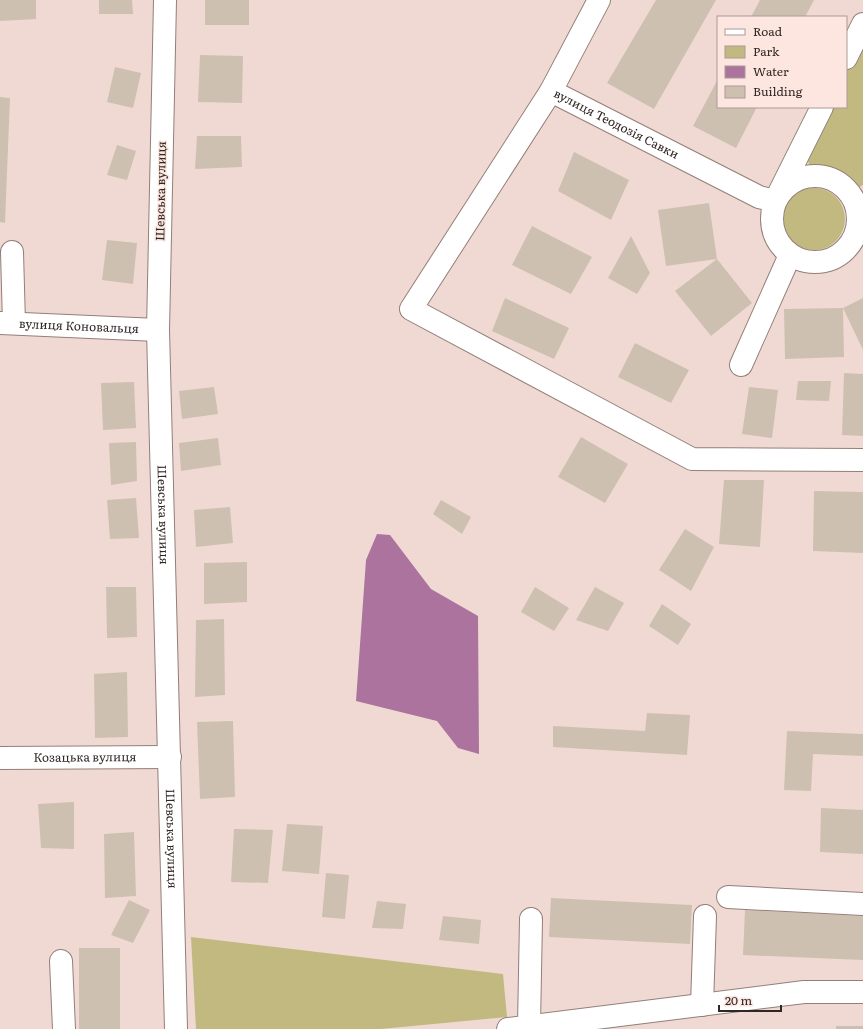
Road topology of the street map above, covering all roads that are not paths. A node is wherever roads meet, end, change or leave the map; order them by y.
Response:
1 (166, 0) edge
2 (599, 0) edge
3 (863, 24) edge
4 (847, 56) edge
5 (551, 91) junction
6 (822, 108) edge
7 (775, 201) junction
8 (863, 218) edge
9 (859, 240) edge
10 (12, 252) dead end
11 (790, 255) junction
12 (7, 323) edge
13 (158, 330) junction
14 (741, 365) dead end
15 (863, 460) edge
16 (170, 757) junction
17 (0, 758) edge
18 (728, 897) dead end
19 (863, 904) edge
20 (705, 916) dead end
21 (531, 919) dead end
22 (61, 961) dead end
23 (863, 992) edge
24 (702, 1005) junction
25 (518, 1028) edge
26 (64, 1029) edge
27 (176, 1029) edge

1 - 13 street, Шевська вулиця
2 - 5 street, вулиця Теодозія Савки
3 - 4 street
5 - 7 street, вулиця Теодозія Савки
5 - 15 street
6 - 7 street
7 - 9 street
7 - 11 street
8 - 9 street
9 - 11 street
10 - 12 street
11 - 14 street
12 - 13 street, вулиця Коновальця
13 - 16 street, Шевська вулиця
16 - 17 street, Козацька вулиця
16 - 27 street, Шевська вулиця
18 - 19 street
20 - 24 street
21 - 25 street
22 - 26 street
23 - 24 street
24 - 25 street

